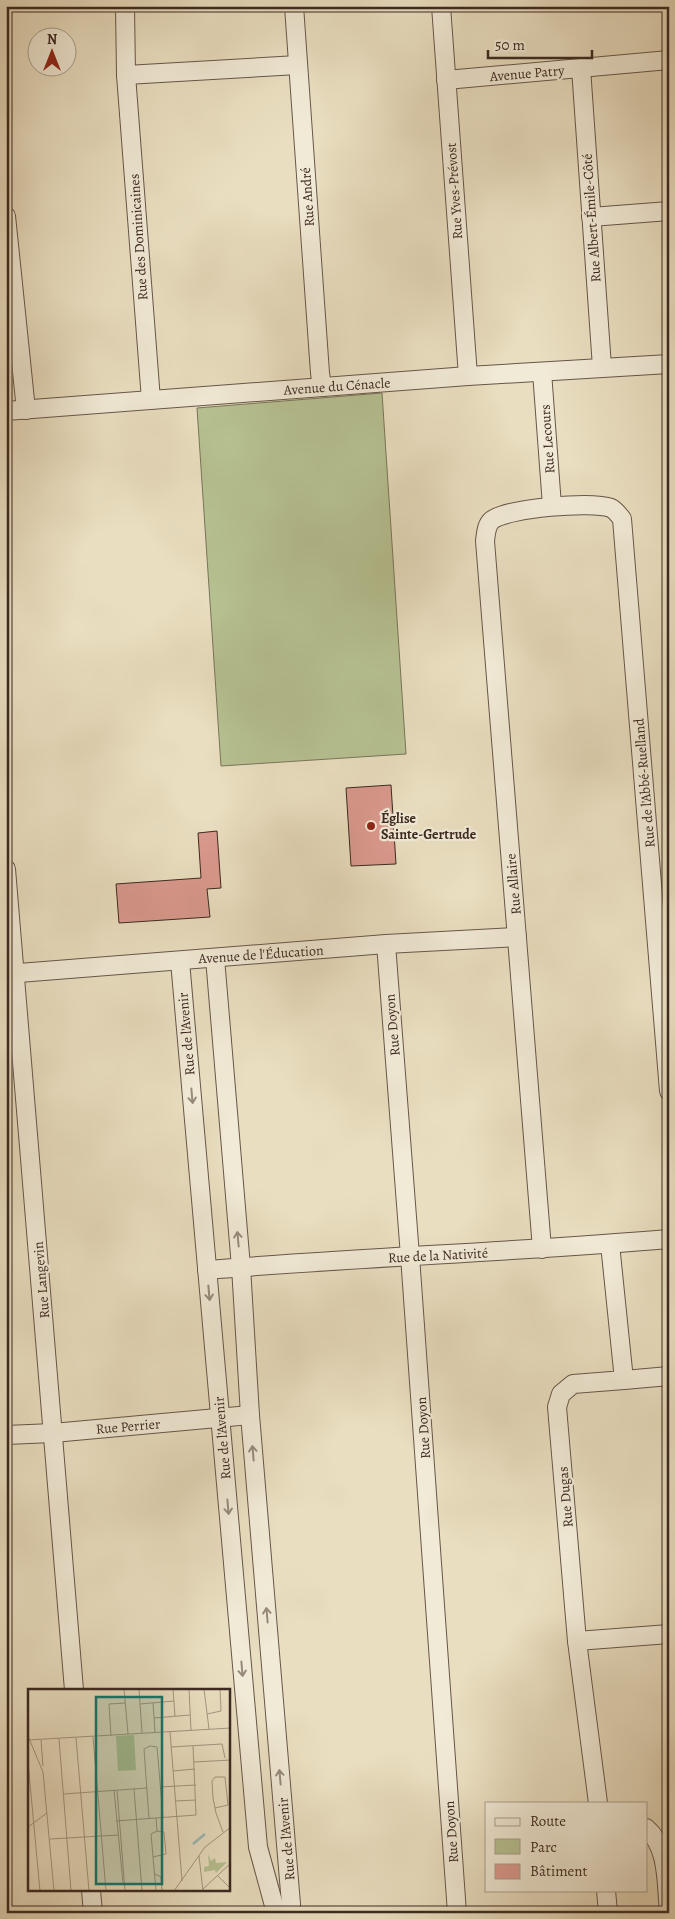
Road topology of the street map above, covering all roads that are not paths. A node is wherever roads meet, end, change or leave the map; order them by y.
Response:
1 (125, 6) edge
2 (294, 6) edge
3 (441, 6) edge
4 (669, 60) edge
5 (298, 65) junction
6 (580, 68) junction
7 (126, 75) junction
8 (446, 80) junction
9 (669, 211) edge
10 (6, 216) edge
11 (591, 217) junction
12 (669, 364) edge
13 (602, 367) junction
14 (542, 372) junction
15 (468, 376) junction
16 (322, 387) junction
17 (150, 400) junction
18 (26, 410) junction
19 (6, 411) edge
20 (552, 506) junction
21 (6, 869) edge
22 (662, 928) edge
23 (517, 937) junction
24 (386, 944) junction
25 (215, 958) junction
26 (180, 960) junction
27 (11, 974) edge
28 (669, 1091) edge
29 (669, 1239) edge
30 (610, 1244) junction
31 (542, 1250) junction
32 (410, 1256) junction
33 (241, 1268) junction
34 (207, 1270) junction
35 (669, 1376) edge
36 (624, 1380) junction
37 (250, 1415) junction
38 (220, 1417) junction
39 (53, 1433) junction
40 (6, 1435) edge
41 (669, 1634) edge
42 (577, 1641) junction
43 (74, 1689) edge
44 (598, 1802) edge
45 (648, 1830) edge
46 (91, 1892) edge
47 (606, 1892) edge
48 (669, 1912) edge
49 (93, 1913) edge
50 (276, 1913) edge
51 (290, 1913) edge
52 (457, 1913) edge
53 (608, 1913) edge

1 - 7 street, Rue des Dominicaines
2 - 5 street, Rue André
3 - 8 street, Rue Yves-Prévost
4 - 6 street, Avenue Patry
5 - 7 street
5 - 16 street, Rue André
6 - 8 street, Avenue Patry
6 - 11 street, Rue Albert-Émile-Côté
7 - 17 street, Rue des Dominicaines
8 - 15 street, Rue Yves-Prévost
9 - 11 street
10 - 18 street
11 - 13 street, Rue Albert-Émile-Côté
12 - 13 street, Avenue du Cénacle
13 - 14 street, Avenue du Cénacle
14 - 15 street, Avenue du Cénacle
14 - 20 street, Rue Lecours
15 - 16 street, Avenue du Cénacle
16 - 17 street, Avenue du Cénacle
17 - 18 street, Avenue du Cénacle
18 - 19 street, Avenue du Cénacle
20 - 22 street, Rue de l'Abbé-Ruelland
20 - 23 street, Rue Allaire
21 - 27 street, Rue Langevin
22 - 28 street, Rue de l'Abbé-Ruelland
23 - 24 street, Avenue de l'Éducation
23 - 31 street, Rue Allaire
24 - 25 street, Avenue de l'Éducation
24 - 32 street, Rue Doyon
25 - 26 street, Avenue de l'Éducation
33 -> 25 street, Rue de l'Avenir
26 - 27 street, Avenue de l'Éducation
26 -> 34 street, Rue de l'Avenir
27 - 39 street, Rue Langevin
29 - 30 street, Rue de la Nativité
30 - 31 street, Rue de la Nativité
30 - 36 street
31 - 32 street, Rue de la Nativité
32 - 33 street, Rue de la Nativité
32 - 52 street, Rue Doyon
33 - 34 street, Rue de la Nativité
33 - 37 street, Rue de l'Avenir
34 -> 38 street, Rue de l'Avenir
35 - 36 street, Rue Dugas
36 - 42 street, Rue Dugas
37 - 38 street, Rue Perrier
51 -> 37 street, Rue de l'Avenir
38 - 39 street, Rue Perrier
38 -> 50 street, Rue de l'Avenir
39 - 40 street, Rue Perrier
39 - 43 street, Rue Langevin
41 - 42 street
42 - 44 street, Rue Dugas
45 - 48 street
46 - 49 street
47 - 53 street

